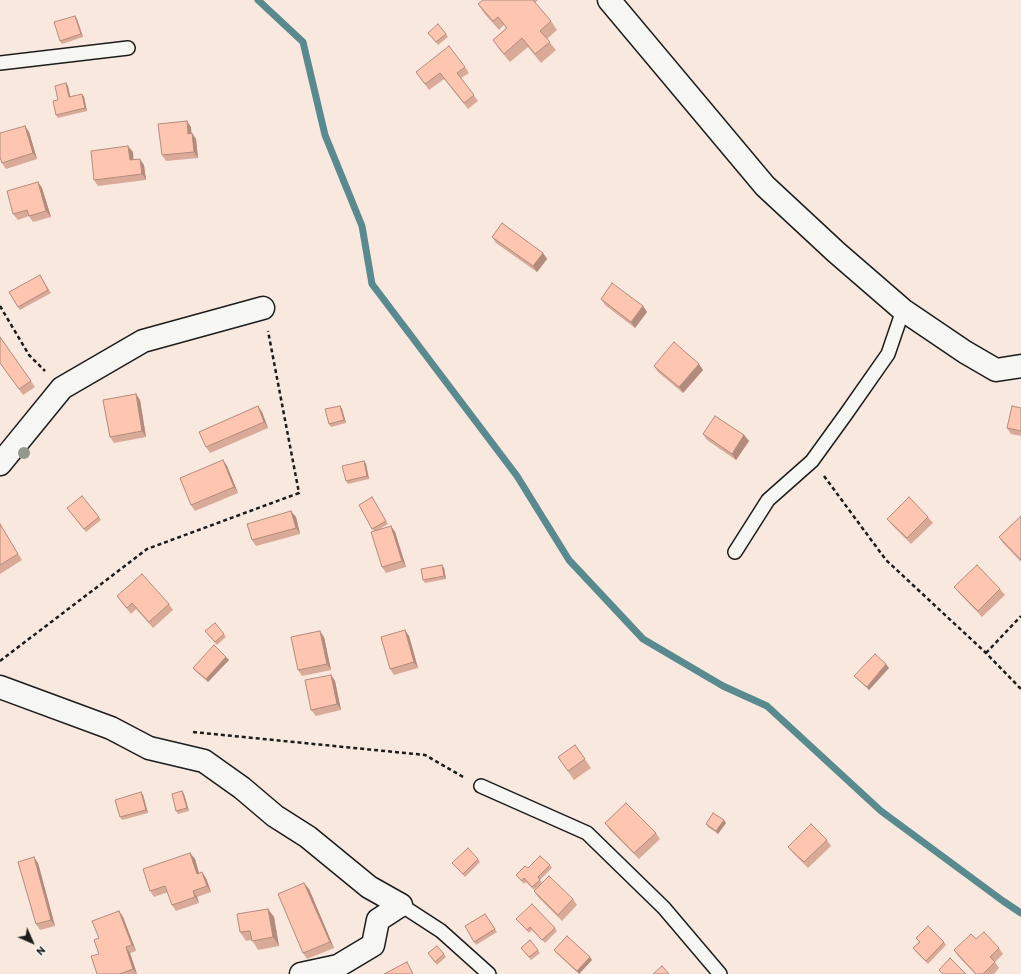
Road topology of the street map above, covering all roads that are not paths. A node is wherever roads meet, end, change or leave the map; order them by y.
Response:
1 (609, 0) edge
2 (128, 48) dead end
3 (0, 63) edge
4 (263, 308) road end
5 (903, 310) junction
6 (1021, 366) edge
7 (0, 464) edge
8 (735, 552) dead end
9 (0, 687) edge
10 (481, 786) road end
11 (401, 905) junction
12 (301, 974) edge
13 (489, 974) edge
14 (720, 974) edge

1 - 5 street
2 - 3 lane
4 - 7 street
5 - 6 street
5 - 8 lane
9 - 11 street
10 - 14 lane
11 - 12 street
11 - 13 lane

